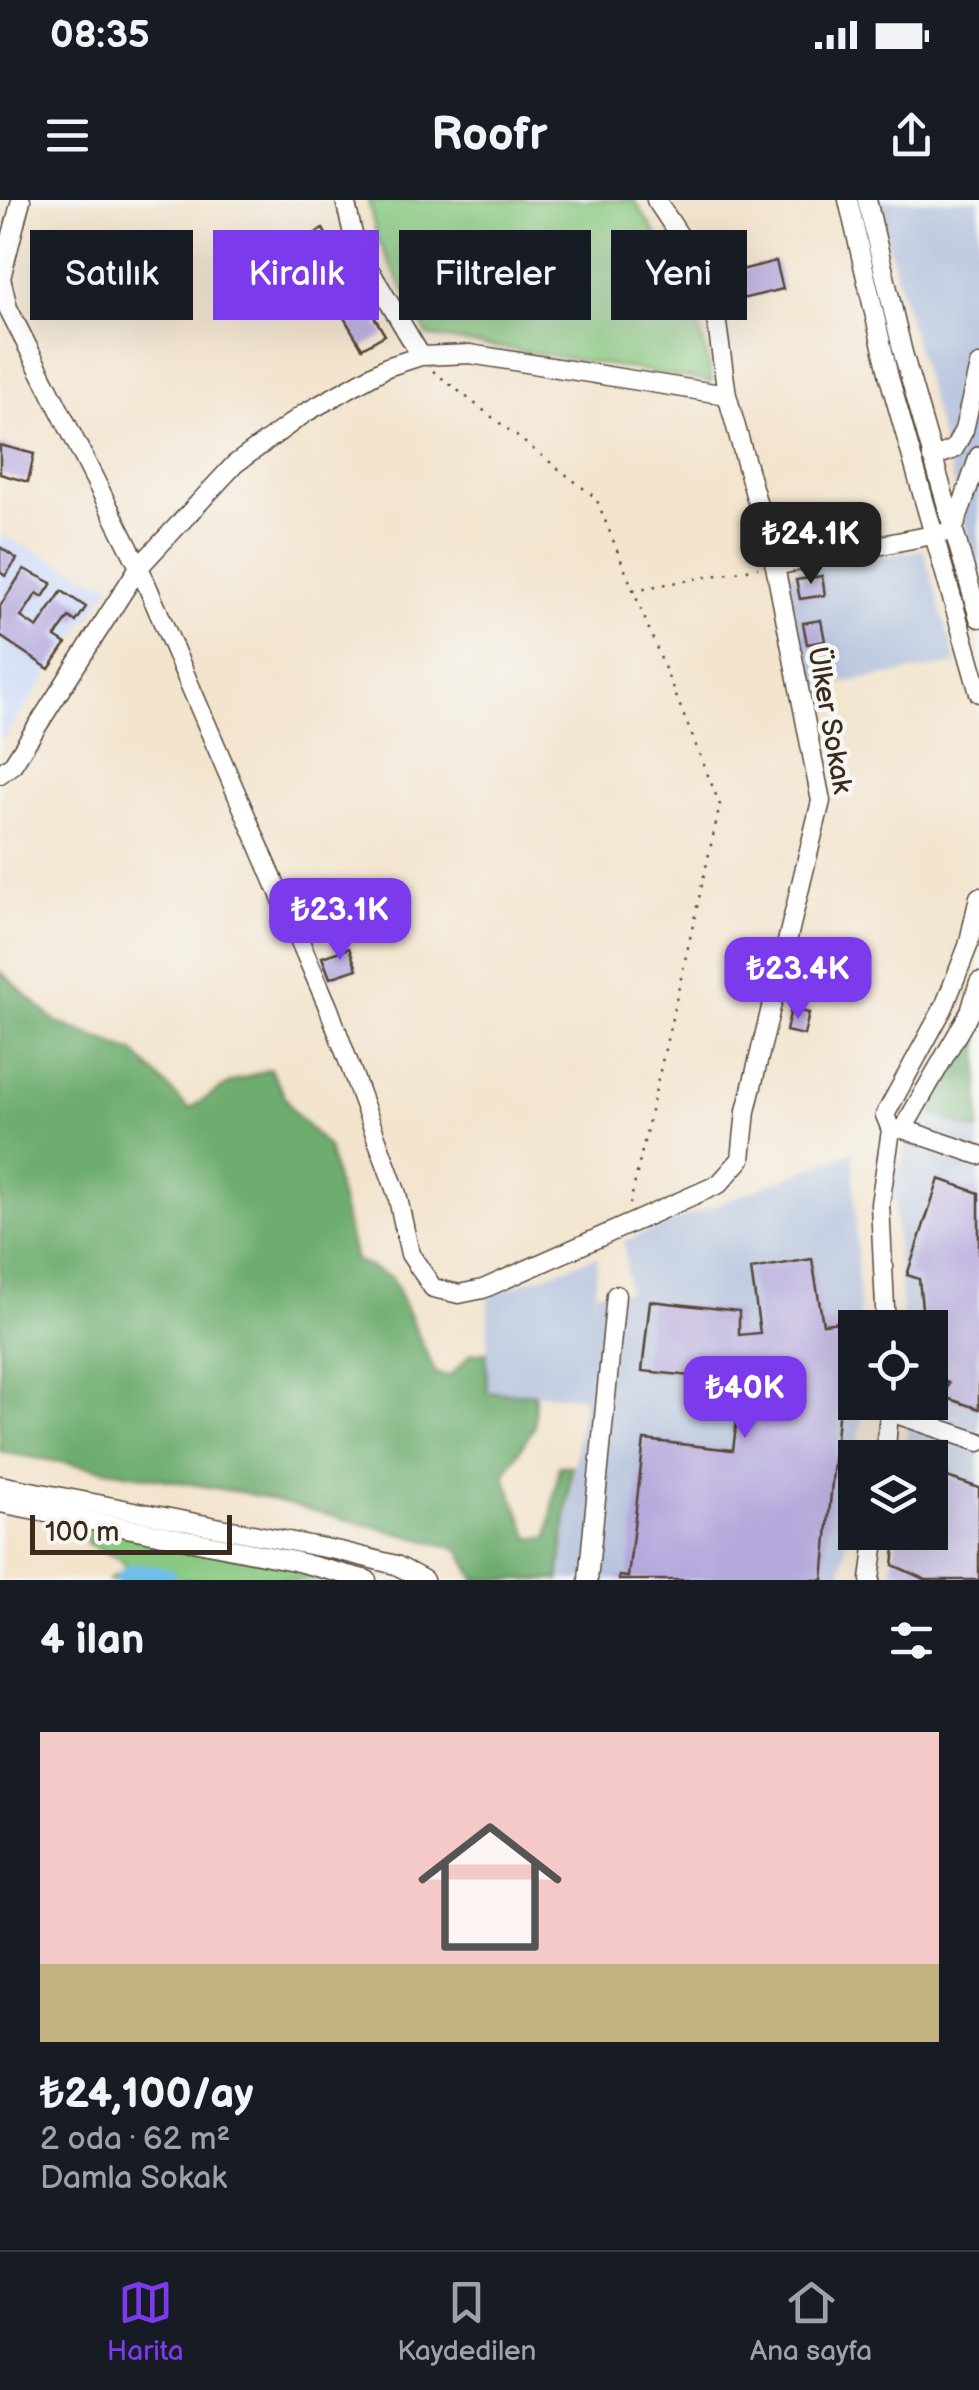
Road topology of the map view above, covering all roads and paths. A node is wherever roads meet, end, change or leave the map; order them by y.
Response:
1 (21, 200) edge
2 (346, 200) edge
3 (656, 200) edge
4 (848, 200) edge
5 (867, 200) edge
6 (418, 357) junction
7 (979, 365) edge
8 (727, 395) junction
9 (979, 456) edge
10 (932, 458) junction
11 (945, 533) junction
12 (775, 566) junction
13 (139, 567) junction
14 (633, 590) junction
15 (979, 618) edge
16 (979, 693) edge
17 (0, 774) edge
18 (979, 897) edge
19 (979, 982) edge
20 (897, 1130) junction
21 (979, 1155) edge
22 (625, 1228) junction
23 (616, 1295) dead end
24 (885, 1310) edge
25 (923, 1420) edge
26 (979, 1442) edge
27 (0, 1485) edge
28 (0, 1503) edge
29 (874, 1550) edge
30 (367, 1580) edge
31 (424, 1580) edge
32 (588, 1580) edge
33 (870, 1580) edge

1 - 13 street
2 - 6 street
3 - 8 street, Ülker Sokak
4 - 11 street
5 - 10 street
6 - 8 street
6 - 13 street
6 - 14 path
7 - 10 street
8 - 12 street, Ülker Sokak
9 - 11 street
10 - 11 street
11 - 12 street
11 - 15 street
11 - 16 street
12 - 14 path
12 - 22 street, Ülker Sokak
13 - 17 street
13 - 22 street, Ülker Sokak
14 - 22 path
18 - 20 street
19 - 20 street
20 - 21 street
20 - 24 street
23 - 32 street
25 - 26 street
27 - 31 street
28 - 30 street
29 - 33 street

